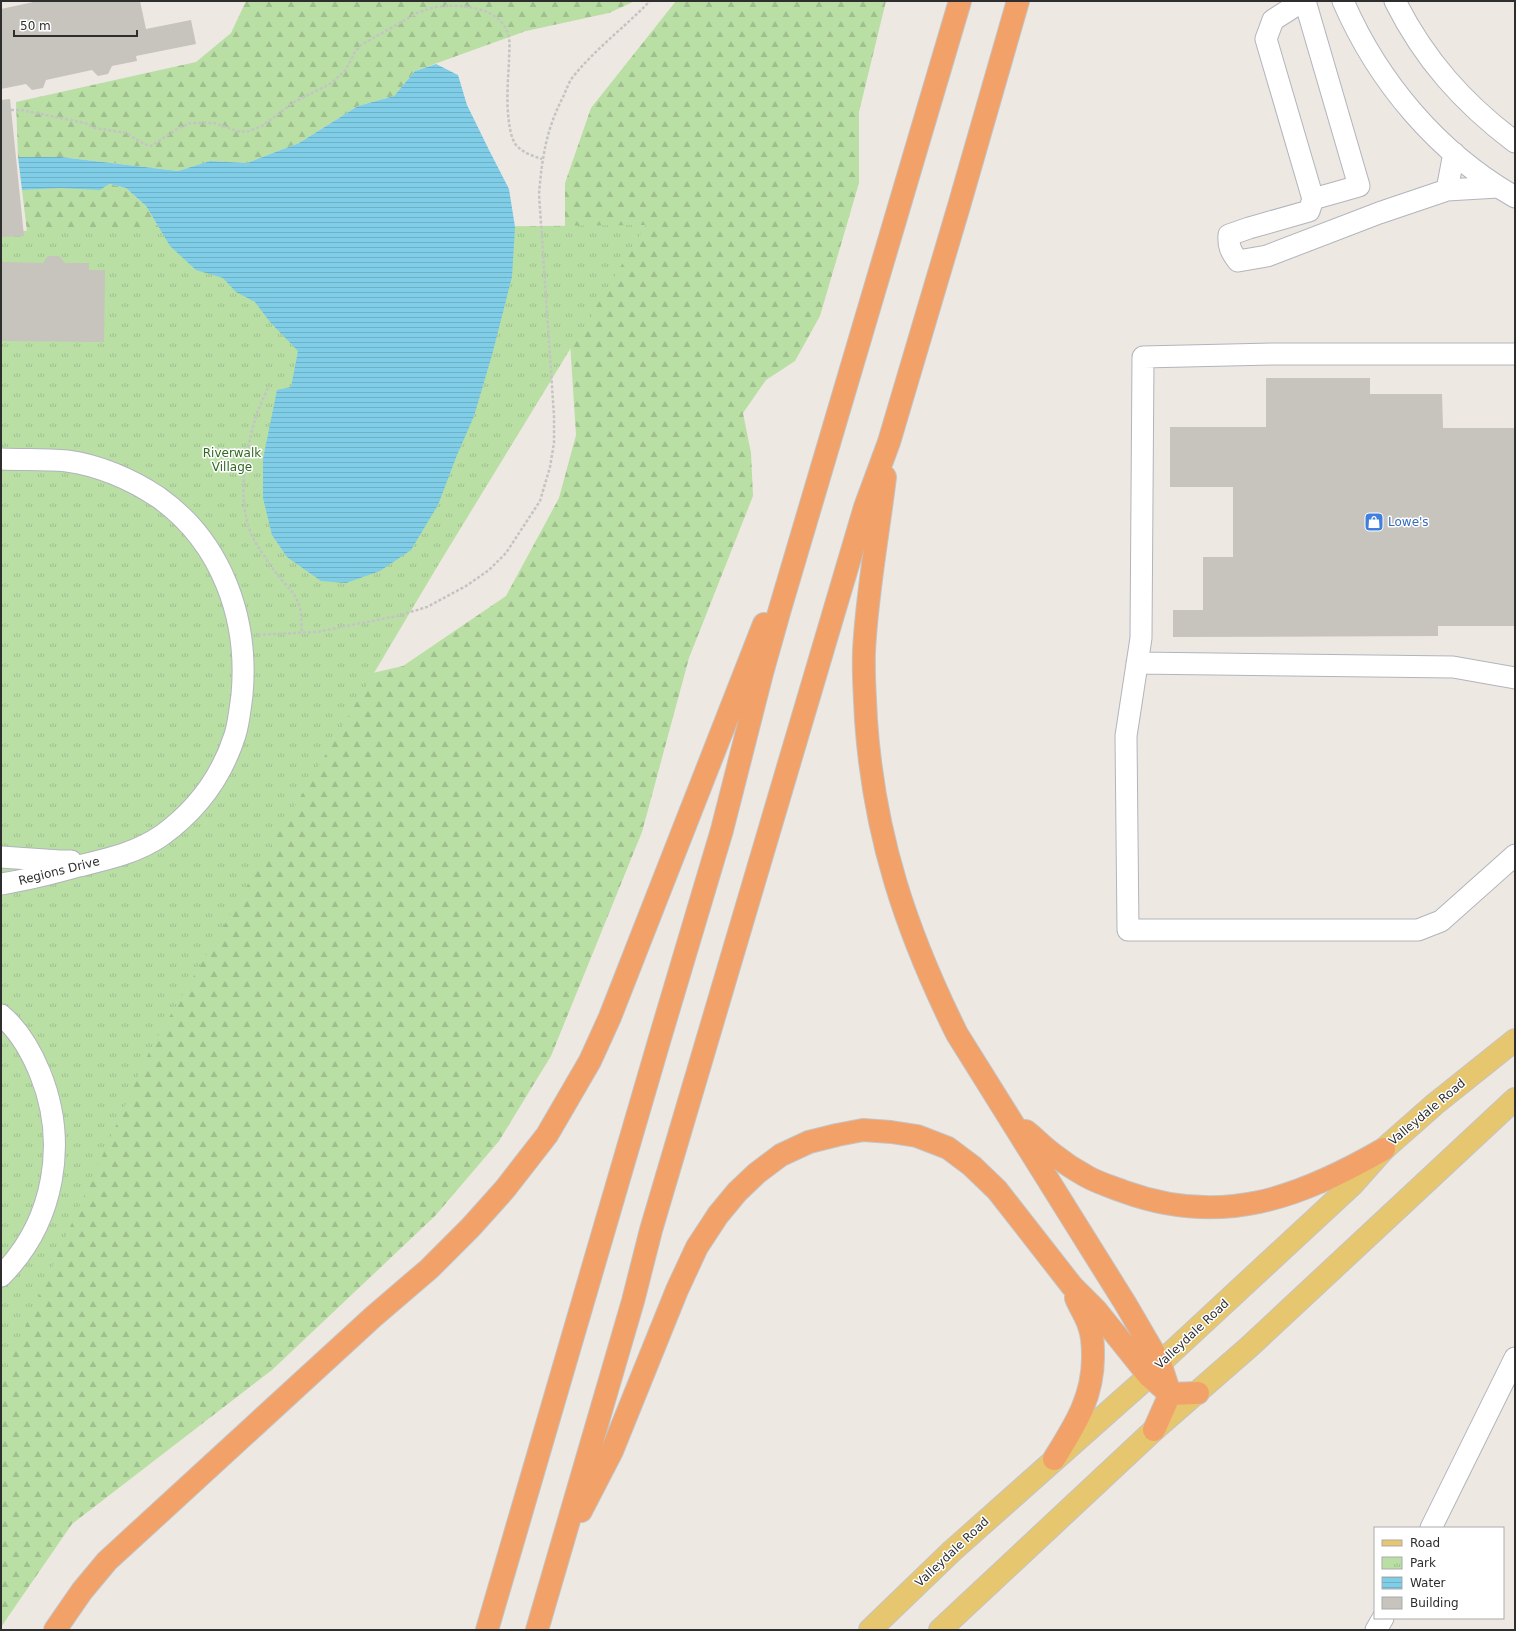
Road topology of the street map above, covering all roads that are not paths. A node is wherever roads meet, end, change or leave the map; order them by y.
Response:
1 (960, 1) edge
2 (1018, 1) edge
3 (1304, 1) edge
4 (1343, 1) edge
5 (1395, 1) edge
6 (1515, 142) edge
7 (1454, 153) junction
8 (1447, 190) junction
9 (1506, 192) edge
10 (1313, 199) junction
11 (1515, 354) edge
12 (889, 442) junction
13 (1, 459) edge
14 (800, 544) junction
15 (1137, 663) junction
16 (1515, 678) edge
17 (1515, 855) edge
18 (1, 857) edge
19 (116, 857) junction
20 (1, 884) edge
21 (1, 1015) edge
22 (1515, 1040) edge
23 (1515, 1099) edge
24 (1013, 1121) junction
25 (1384, 1149) junction
26 (1, 1276) edge
27 (1072, 1286) junction
28 (1515, 1358) edge
29 (1154, 1370) junction
30 (1198, 1393) junction
31 (1170, 1394) junction
32 (1154, 1430) junction
33 (1054, 1460) junction
34 (1431, 1527) edge
35 (563, 1542) junction
36 (1382, 1619) edge
37 (55, 1630) edge
38 (487, 1630) edge
39 (537, 1630) edge
40 (870, 1630) edge
41 (940, 1630) edge
42 (1376, 1630) edge

1 - 14 highway
2 - 12 highway
3 - 10 street
3 - 10 street
4 - 7 street
5 - 6 street
7 - 8 street
7 - 9 street
8 - 9 street
8 - 10 street
11 - 15 street
12 - 24 highway
12 - 35 highway
13 - 19 street, Regions Drive
14 - 37 highway
14 - 38 highway
15 - 16 street
15 - 17 street
18 - 19 street, Regions Drive
19 - 20 street, Regions Drive
21 - 26 street
22 - 25 main road, Valleydale Road
23 - 30 main road
24 - 25 highway
24 - 29 highway
25 - 29 main road, Valleydale Road
27 - 29 highway
27 - 33 highway
27 - 35 highway
28 - 34 street
29 - 31 highway
29 - 33 main road, Valleydale Road
30 - 31 highway
30 - 32 main road
31 - 32 highway
32 - 41 main road
33 - 40 main road, Valleydale Road
35 - 39 highway
36 - 42 street

